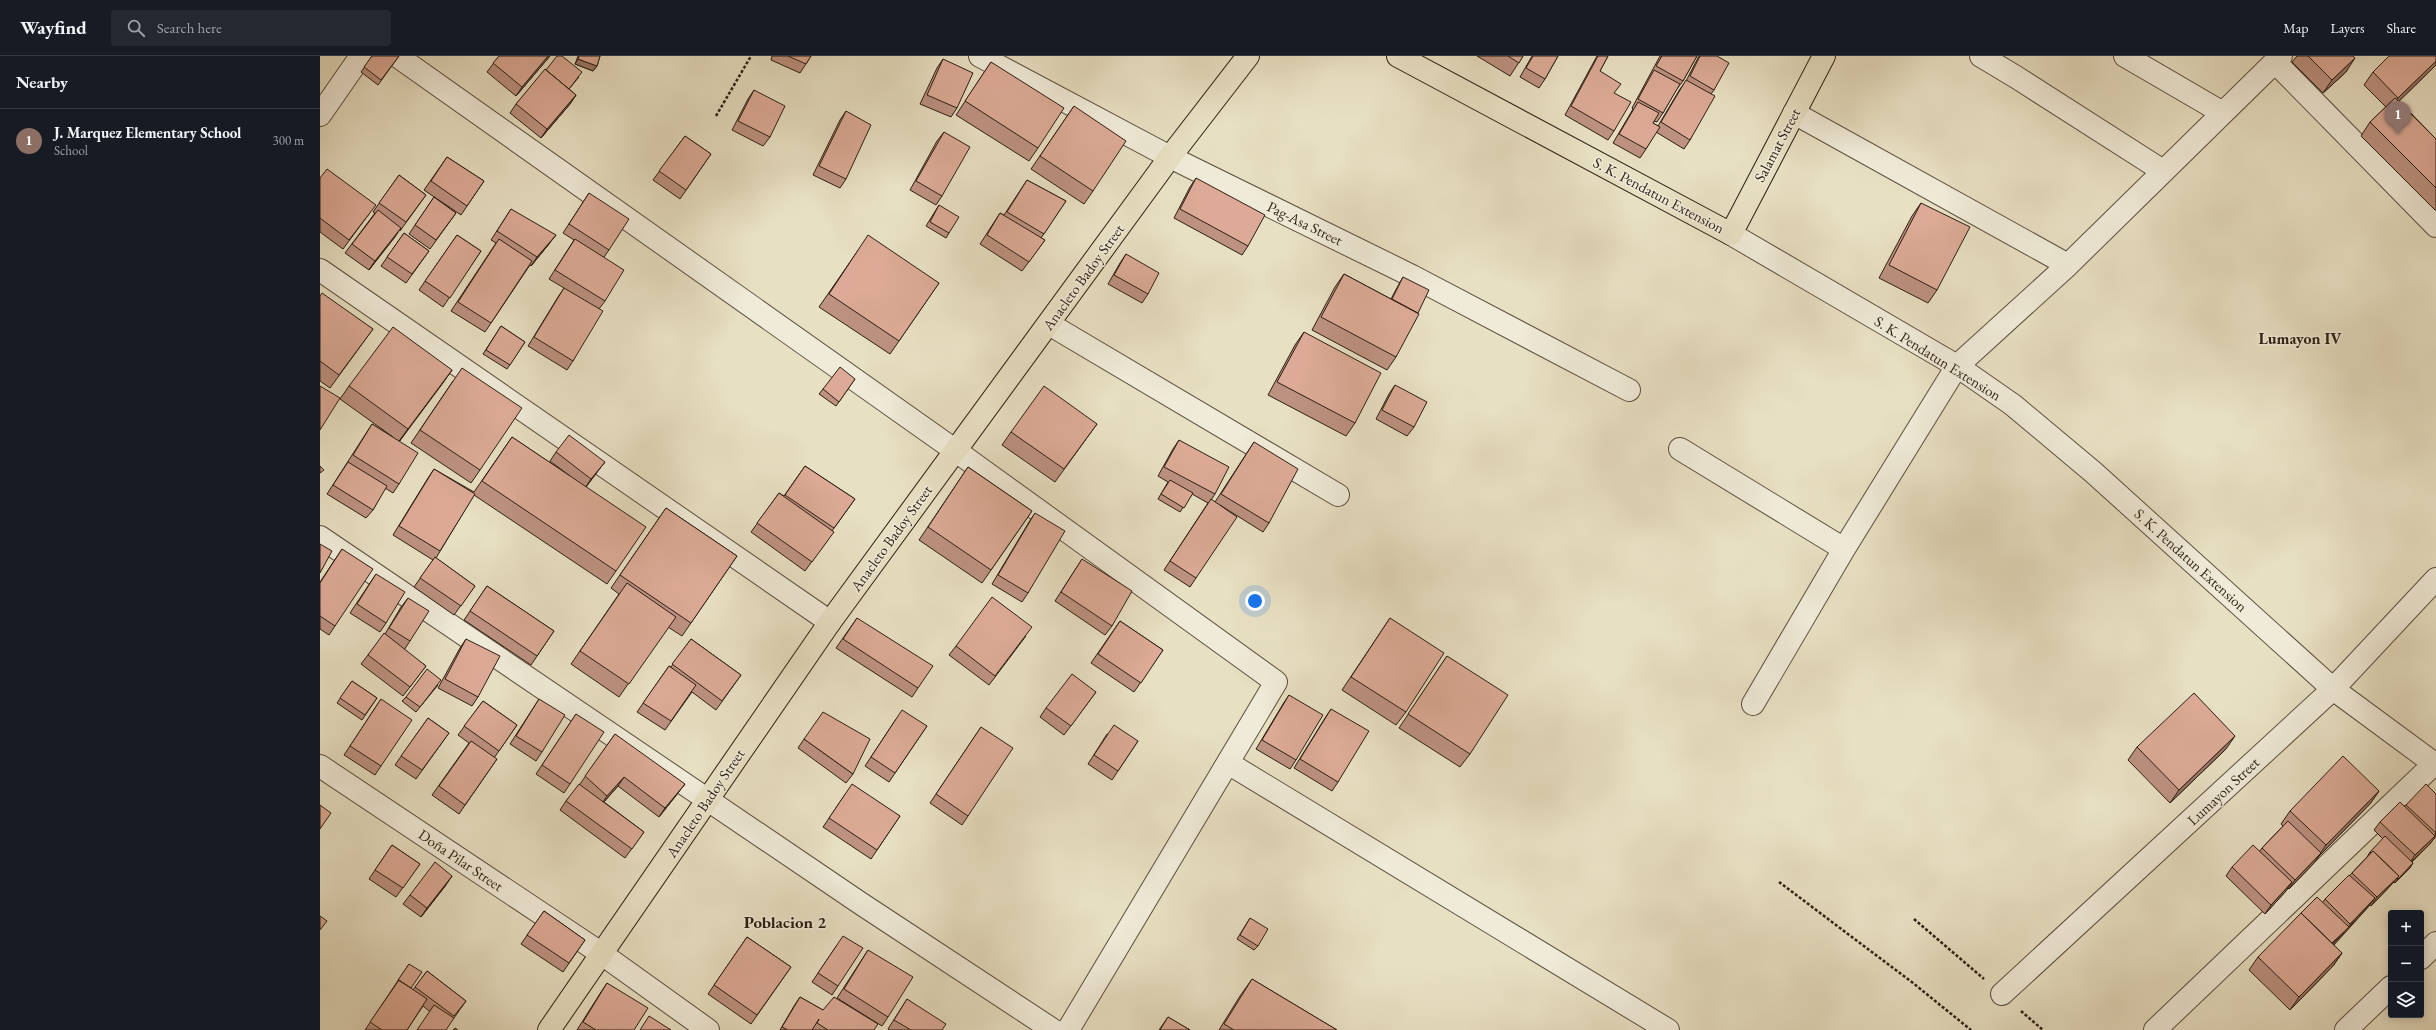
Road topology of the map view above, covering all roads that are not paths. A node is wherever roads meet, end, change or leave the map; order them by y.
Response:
1 (361, 56) edge
2 (397, 56) edge
3 (980, 56) edge
4 (1248, 56) edge
5 (1398, 56) edge
6 (1824, 56) edge
7 (1980, 56) edge
8 (2125, 56) edge
9 (2278, 59) edge
10 (1794, 113) junction
11 (2223, 113) junction
12 (320, 115) edge
13 (1170, 157) junction
14 (2163, 171) junction
15 (2436, 226) edge
16 (1731, 234) junction
17 (2068, 265) junction
18 (320, 270) edge
19 (1049, 324) junction
20 (1957, 366) junction
21 (1629, 390) dead end
22 (1680, 449) dead end
23 (956, 451) junction
24 (1338, 495) dead end
25 (320, 537) edge
26 (1844, 549) junction
27 (2436, 579) edge
28 (830, 622) junction
29 (2333, 689) junction
30 (1753, 704) dead end
31 (1228, 763) junction
32 (2435, 764) edge
33 (320, 766) edge
34 (708, 798) junction
35 (2436, 943) edge
36 (602, 954) junction
37 (2424, 955) edge
38 (2388, 990) edge
39 (2002, 994) road end
40 (549, 1030) edge
41 (708, 1030) edge
42 (1053, 1030) edge
43 (1068, 1030) edge
44 (1668, 1030) edge
45 (2155, 1030) edge
46 (2346, 1030) edge

1 - 12 street
2 - 23 street
3 - 13 street, Pag-Asa Street
4 - 13 main road, Anacleto Badoy Street
5 - 16 main road, S. K. Pendatun Extension
6 - 10 main road, Salamat Street
7 - 14 street
8 - 11 street
9 - 11 street
9 - 15 street
10 - 16 main road, Salamat Street
10 - 17 street
11 - 14 street
13 - 19 main road, Anacleto Badoy Street
13 - 21 street, Pag-Asa Street
14 - 17 street
16 - 20 street, S. K. Pendatun Extension
17 - 20 street
18 - 28 street
19 - 23 main road, Anacleto Badoy Street
19 - 24 street
20 - 26 street
20 - 29 street, S. K. Pendatun Extension
22 - 26 street
23 - 28 main road, Anacleto Badoy Street
23 - 31 street
25 - 34 street
26 - 30 street
27 - 29 street, Lumayon Street
28 - 34 main road, Anacleto Badoy Street
29 - 32 street, S. K. Pendatun Extension
29 - 39 street, Lumayon Street
31 - 43 street
31 - 44 street
32 - 45 street
33 - 36 street, Doña Pilar Street
34 - 36 main road, Anacleto Badoy Street
34 - 42 street
35 - 37 street
36 - 40 main road, Anacleto Badoy Street
36 - 41 street, Doña Pilar Street
38 - 46 street

